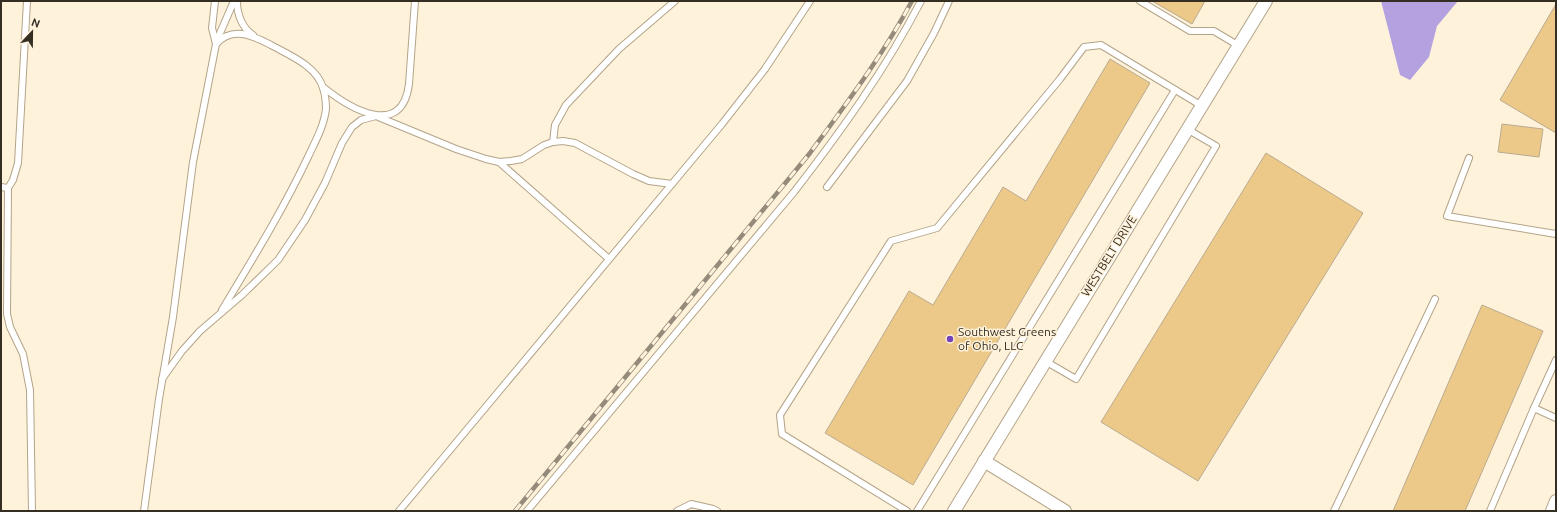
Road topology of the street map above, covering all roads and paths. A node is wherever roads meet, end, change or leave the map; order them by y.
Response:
1 (27, 1) edge
2 (215, 1) edge
3 (234, 1) edge
4 (237, 1) edge
5 (414, 1) edge
6 (675, 1) edge
7 (810, 1) edge
8 (921, 1) edge
9 (949, 1) edge
10 (1140, 1) edge
11 (1266, 1) edge
12 (263, 41) junction
13 (216, 44) junction
14 (1239, 46) junction
15 (323, 87) junction
16 (1175, 90) junction
17 (1202, 106) junction
18 (376, 116) junction
19 (1187, 129) junction
20 (553, 142) junction
21 (1469, 158) dead end
22 (499, 162) junction
23 (672, 184) junction
24 (827, 187) dead end
25 (4, 188) edge
26 (1556, 234) edge
27 (609, 259) junction
28 (1435, 299) dead end
29 (219, 315) junction
30 (1556, 360) edge
31 (1045, 361) junction
32 (162, 379) junction
33 (1534, 408) junction
34 (1556, 418) edge
35 (984, 461) junction
36 (1556, 501) edge
37 (32, 511) edge
38 (144, 511) edge
39 (399, 511) edge
40 (526, 511) edge
41 (677, 511) edge
42 (717, 511) edge
43 (907, 511) edge
44 (917, 511) edge
45 (954, 511) edge
46 (1065, 511) edge
47 (1334, 511) edge
48 (1490, 511) edge
49 (1552, 511) edge

1 - 25 lane
2 - 13 lane
3 - 13 lane
4 - 12 lane
5 - 18 lane
6 - 20 lane
7 - 23 lane
8 - 40 lane
9 - 24 lane
10 - 14 lane
11 - 14 street, WESTBELT DRIVE
12 - 13 lane
12 - 15 lane
13 - 32 lane
14 - 17 street, WESTBELT DRIVE
15 - 18 lane
15 - 29 lane
16 - 17 lane
16 - 43 lane
16 - 44 lane
17 - 19 street, WESTBELT DRIVE
18 - 22 lane
18 - 29 lane
19 - 31 street, WESTBELT DRIVE
19 - 31 lane
20 - 22 lane
20 - 23 lane
21 - 26 lane
22 - 27 lane
23 - 27 lane
25 - 37 lane
27 - 39 lane
28 - 47 lane
29 - 32 lane
30 - 33 lane
31 - 35 street, WESTBELT DRIVE
32 - 38 lane
33 - 34 lane
33 - 48 lane
35 - 45 street, WESTBELT DRIVE
35 - 46 street
36 - 49 street
41 - 42 lane

